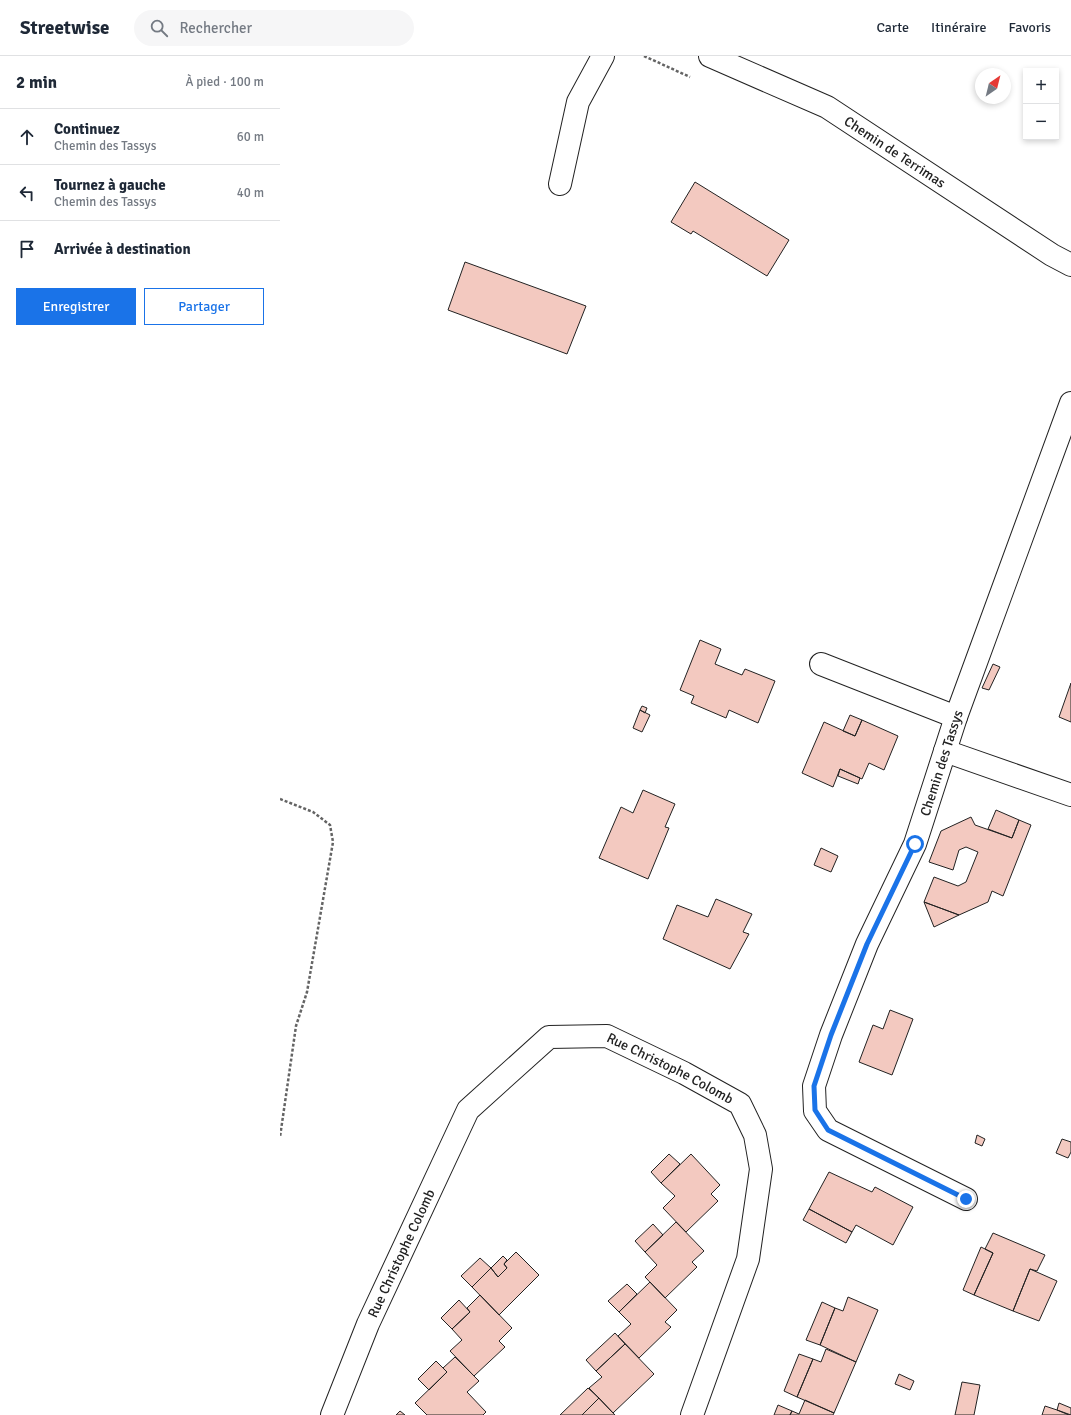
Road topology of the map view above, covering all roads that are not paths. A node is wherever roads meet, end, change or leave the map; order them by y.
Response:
1 (603, 56) edge
2 (710, 56) edge
3 (560, 184) dead end
4 (1070, 262) edge
5 (1071, 403) edge
6 (821, 664) dead end
7 (956, 717) junction
8 (945, 751) junction
9 (1071, 795) edge
10 (966, 1199) dead end
11 (332, 1415) edge
12 (692, 1415) edge

1 - 3 street
2 - 4 street, Chemin de Terrimas
5 - 7 street, Chemin des Tassys
6 - 7 street
7 - 8 street, Chemin des Tassys
8 - 9 street
8 - 10 street, Chemin des Tassys
11 - 12 street, Rue Christophe Colomb

